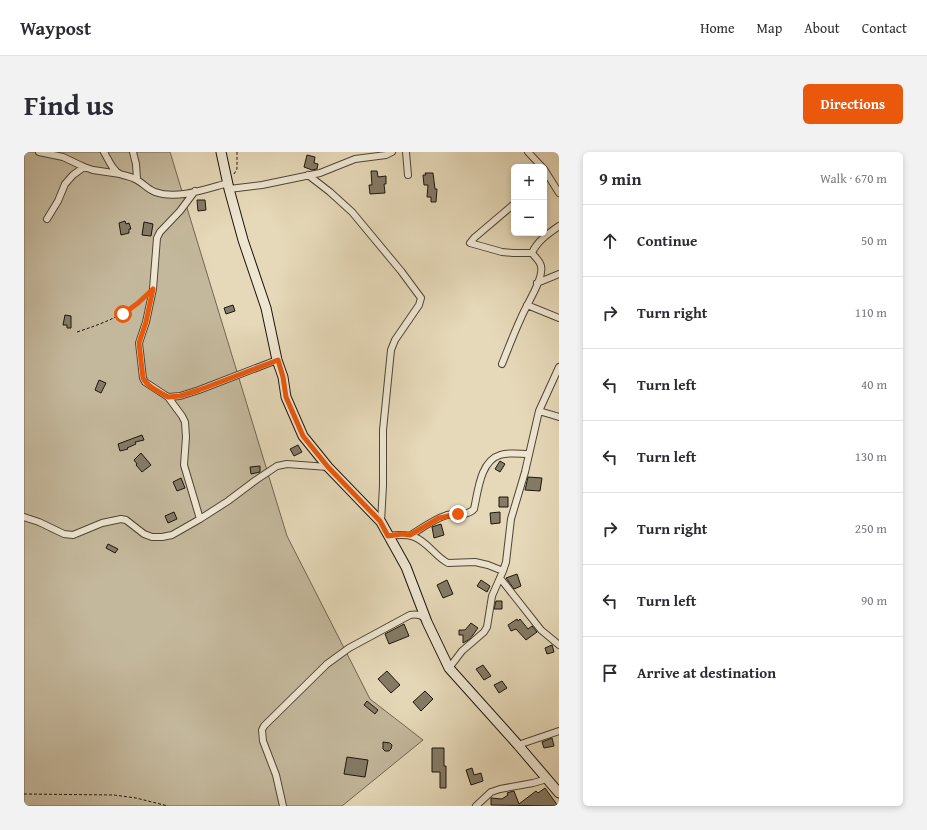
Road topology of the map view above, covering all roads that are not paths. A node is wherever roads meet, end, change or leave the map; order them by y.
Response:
1 (39, 152) edge
2 (104, 152) edge
3 (133, 152) edge
4 (221, 152) edge
5 (392, 152) edge
6 (406, 152) edge
7 (528, 152) edge
8 (539, 164) edge
9 (84, 167) junction
10 (547, 173) edge
11 (120, 174) junction
12 (308, 175) junction
13 (408, 175) dead end
14 (550, 177) junction
15 (137, 179) junction
16 (559, 179) edge
17 (228, 184) junction
18 (195, 191) junction
19 (559, 193) edge
20 (511, 207) edge
21 (48, 219) dead end
22 (559, 226) edge
23 (532, 253) junction
24 (559, 274) edge
25 (537, 283) junction
26 (527, 305) junction
27 (559, 318) edge
28 (278, 360) junction
29 (502, 364) dead end
30 (559, 367) edge
31 (168, 397) junction
32 (539, 411) junction
33 (559, 417) edge
34 (529, 454) junction
35 (328, 467) junction
36 (24, 517) edge
37 (200, 519) junction
38 (381, 522) junction
39 (410, 535) junction
40 (388, 536) junction
41 (503, 571) junction
42 (500, 578) junction
43 (427, 622) junction
44 (559, 645) edge
45 (449, 668) junction
46 (559, 731) edge
47 (518, 745) junction
48 (547, 778) junction
49 (559, 793) edge
50 (283, 806) edge
51 (476, 806) edge

1 - 9 street
2 - 11 street
3 - 15 street
4 - 17 street
5 - 12 street
6 - 13 street
7 - 8 street
9 - 11 street
9 - 21 street
10 - 14 street
11 - 15 street
12 - 17 street
12 - 38 street
14 - 16 street
14 - 19 street
15 - 18 street
17 - 18 street
17 - 28 street
18 - 31 street
20 - 23 street
22 - 23 street
23 - 25 street
24 - 25 street
25 - 26 street
26 - 27 street
26 - 29 street
28 - 31 street
28 - 35 street
30 - 32 street
31 - 37 street
32 - 33 street
32 - 34 street
34 - 39 street
34 - 41 street
35 - 37 street
35 - 38 street
36 - 37 street
38 - 40 street
39 - 40 street
39 - 41 street
40 - 43 street
41 - 42 street
42 - 44 street
42 - 45 street
43 - 45 street
43 - 50 street
45 - 47 street
46 - 47 street
47 - 48 street
48 - 49 street
48 - 51 street

